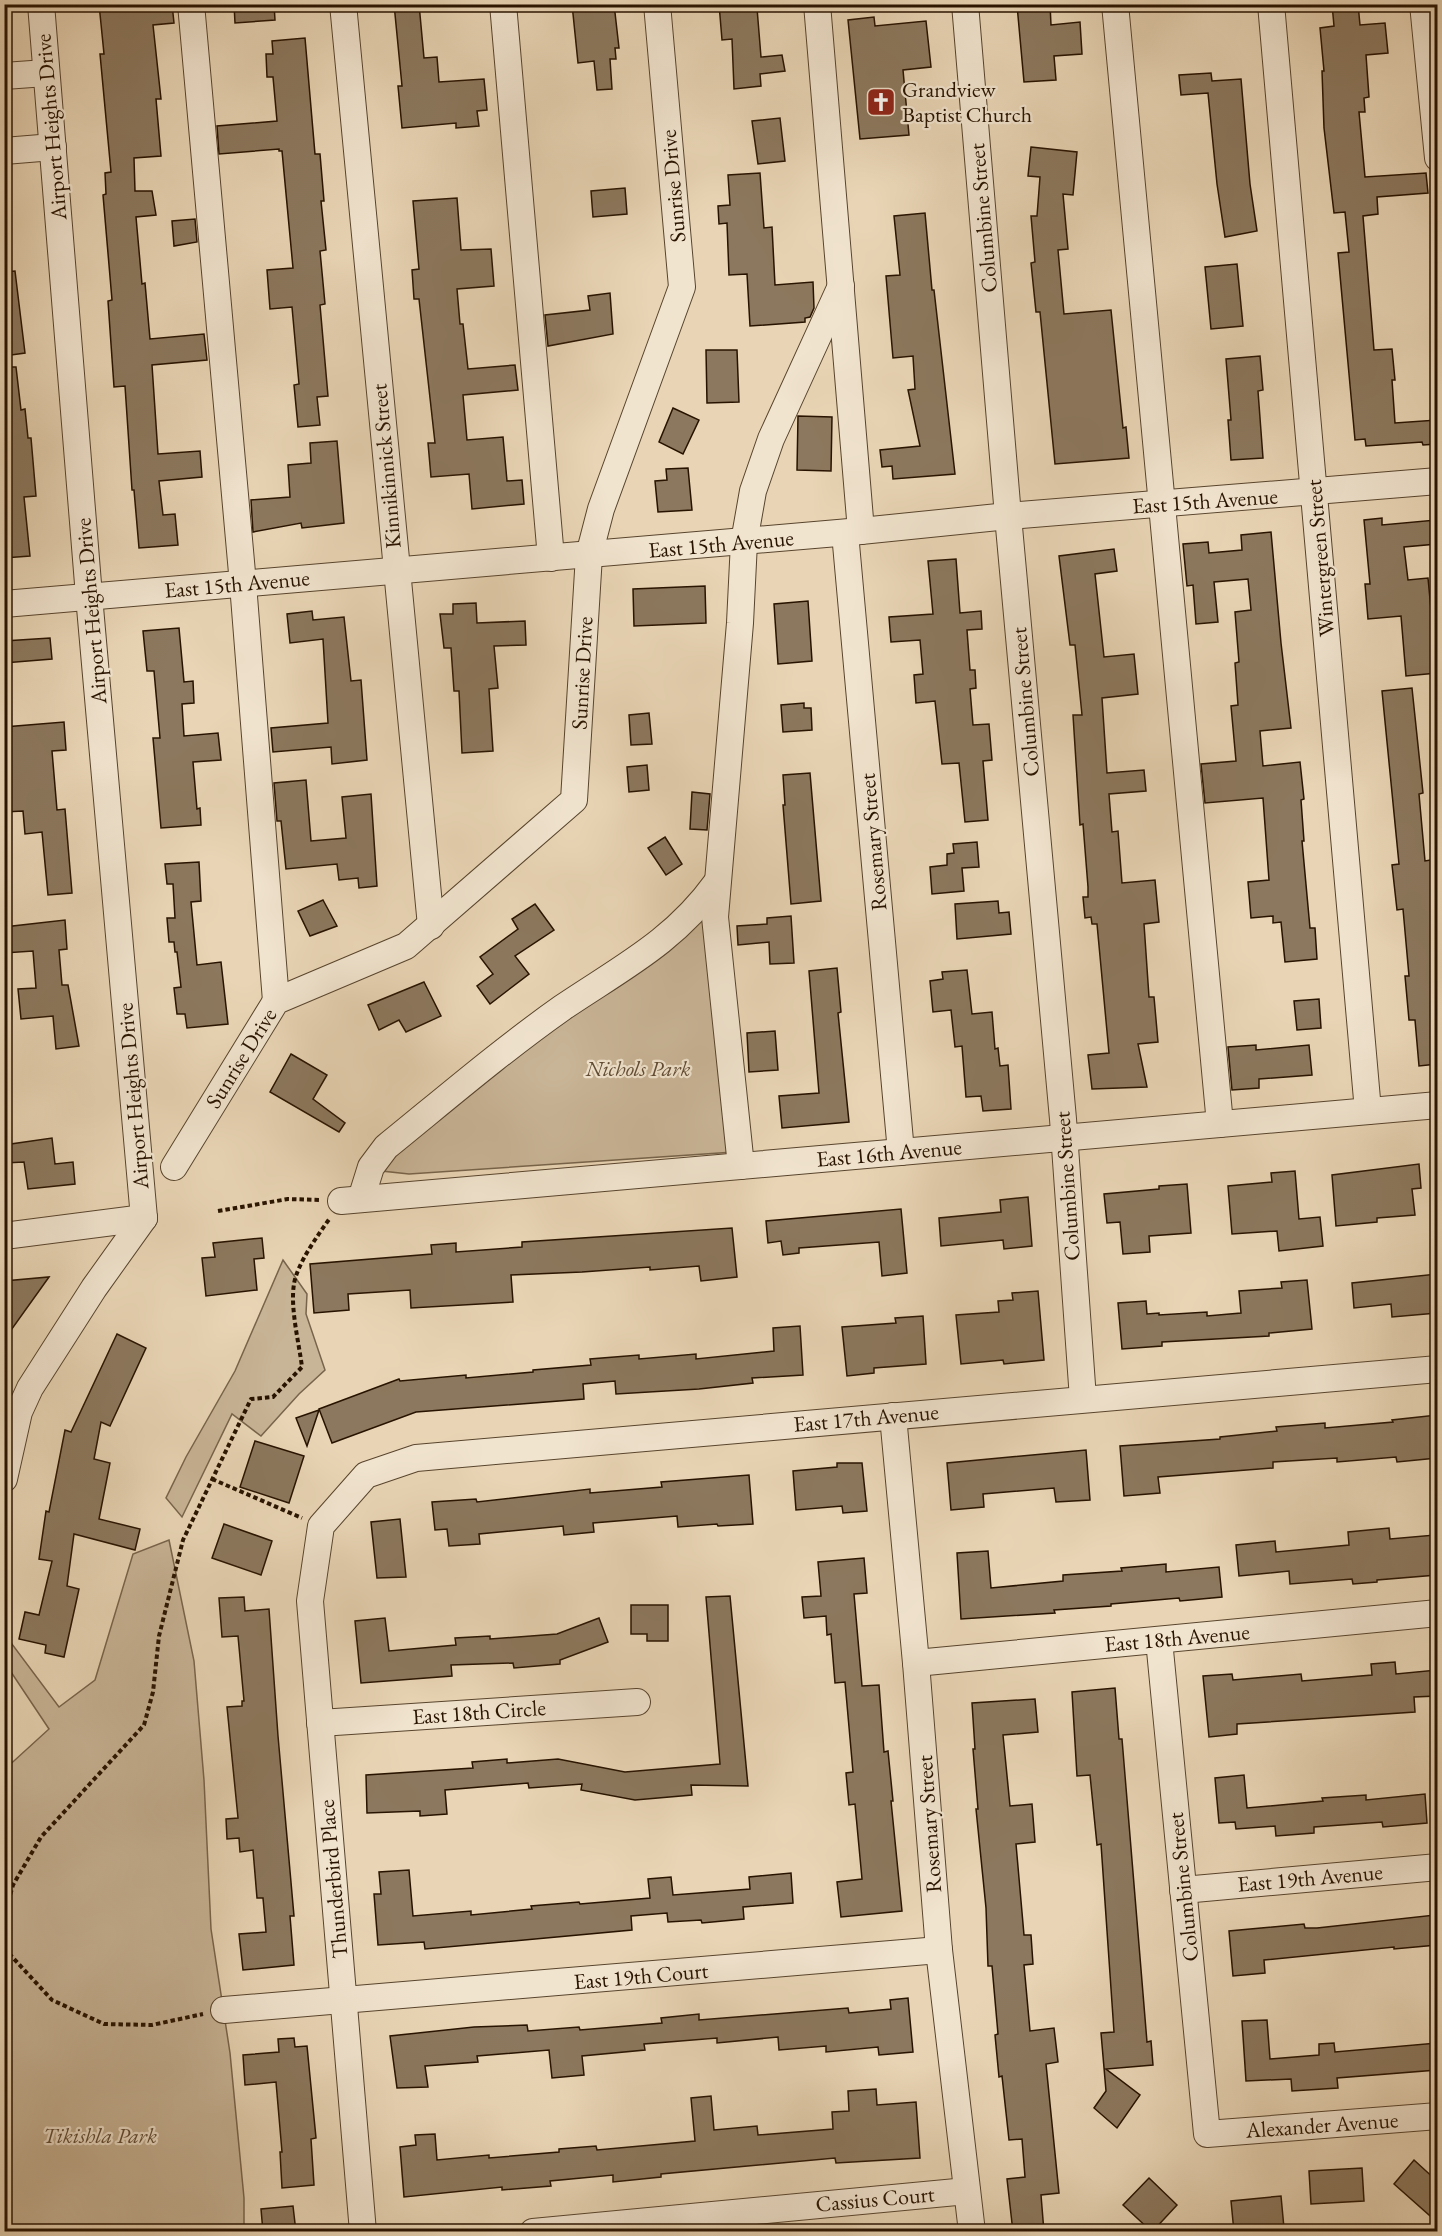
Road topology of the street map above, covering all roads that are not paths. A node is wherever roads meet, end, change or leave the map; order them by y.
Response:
1 (41, 4) edge
2 (190, 4) edge
3 (344, 4) edge
4 (503, 4) edge
5 (657, 4) edge
6 (817, 4) edge
7 (965, 4) edge
8 (1115, 4) edge
9 (1270, 4) edge
10 (1423, 4) edge
11 (46, 73) junction
12 (4, 76) edge
13 (53, 147) junction
14 (4, 151) edge
15 (1437, 158) edge
16 (841, 286) junction
17 (1437, 481) edge
18 (1314, 492) junction
19 (1162, 504) junction
20 (1008, 516) junction
21 (853, 532) junction
22 (744, 542) junction
23 (589, 555) junction
24 (551, 558) junction
25 (396, 571) junction
26 (243, 584) junction
27 (89, 596) junction
28 (4, 604) edge
29 (717, 882) junction
30 (430, 926) junction
31 (276, 1001) junction
32 (1437, 1105) edge
33 (1368, 1111) junction
34 (1220, 1124) junction
35 (1064, 1137) junction
36 (901, 1152) junction
37 (741, 1166) junction
38 (174, 1167) dead end
39 (144, 1218) junction
40 (4, 1236) edge
41 (1437, 1369) edge
42 (1083, 1400) junction
43 (893, 1416) junction
44 (4, 1479) edge
45 (321, 1526) joint
46 (1437, 1613) edge
47 (1159, 1640) junction
48 (916, 1663) junction
49 (637, 1701) dead end
50 (320, 1723) junction
51 (1437, 1867) edge
52 (1183, 1890) junction
53 (939, 1950) junction
54 (344, 2001) junction
55 (224, 2010) road end
56 (1437, 2116) edge
57 (1207, 2133) joint
58 (967, 2190) junction
59 (363, 2232) edge
60 (533, 2232) edge
61 (972, 2232) edge

1 - 11 street, Airport Heights Drive
2 - 26 street
3 - 25 street, Kinnikinnick Street
4 - 24 street
5 - 23 street, Sunrise Drive
6 - 16 street, Rosemary Street
7 - 20 street, Columbine Street
8 - 19 street
9 - 18 street, Wintergreen Street
10 - 15 street
11 - 12 street
11 - 13 street, Airport Heights Drive
13 - 14 street
13 - 27 street, Airport Heights Drive
16 - 21 street, Rosemary Street
16 - 22 street
17 - 18 street, East 15th Avenue
18 - 19 street, East 15th Avenue
18 - 33 street, Wintergreen Street
19 - 20 street, East 15th Avenue
19 - 34 street
20 - 21 street, East 15th Avenue
20 - 35 street, Columbine Street
21 - 22 street, East 15th Avenue
21 - 36 street, Rosemary Street
22 - 23 street, East 15th Avenue
22 - 29 street
23 - 24 street, East 15th Avenue
23 - 30 street, Sunrise Drive
24 - 25 street, East 15th Avenue
25 - 26 street, East 15th Avenue
25 - 30 street, Kinnikinnick Street
26 - 27 street, East 15th Avenue
26 - 31 street
27 - 28 street, East 15th Avenue
27 - 39 street, Airport Heights Drive
29 - 37 street
29 - 37 street, East 16th Avenue
30 - 31 street, Sunrise Drive
31 - 38 street, Sunrise Drive
32 - 33 street, East 16th Avenue
33 - 34 street, East 16th Avenue
34 - 35 street, East 16th Avenue
35 - 36 street, East 16th Avenue
35 - 42 street, Columbine Street
36 - 37 street, East 16th Avenue
39 - 40 street
39 - 44 street
41 - 42 street, East 17th Avenue
42 - 43 street, East 17th Avenue
43 - 45 street, East 17th Avenue
43 - 48 street, Rosemary Street
45 - 50 street, Thunderbird Place
46 - 47 street, East 18th Avenue
47 - 48 street, East 18th Avenue
47 - 52 street, Columbine Street
48 - 53 street, Rosemary Street
49 - 50 street, East 18th Circle
50 - 54 street, Thunderbird Place
51 - 52 street, East 19th Avenue
52 - 57 street, Columbine Street
53 - 54 street, East 19th Court
53 - 58 street, Rosemary Street
54 - 55 street
54 - 59 street, Thunderbird Place
56 - 57 street, Alexander Avenue
58 - 60 street, Cassius Court
58 - 61 street, Rosemary Street

